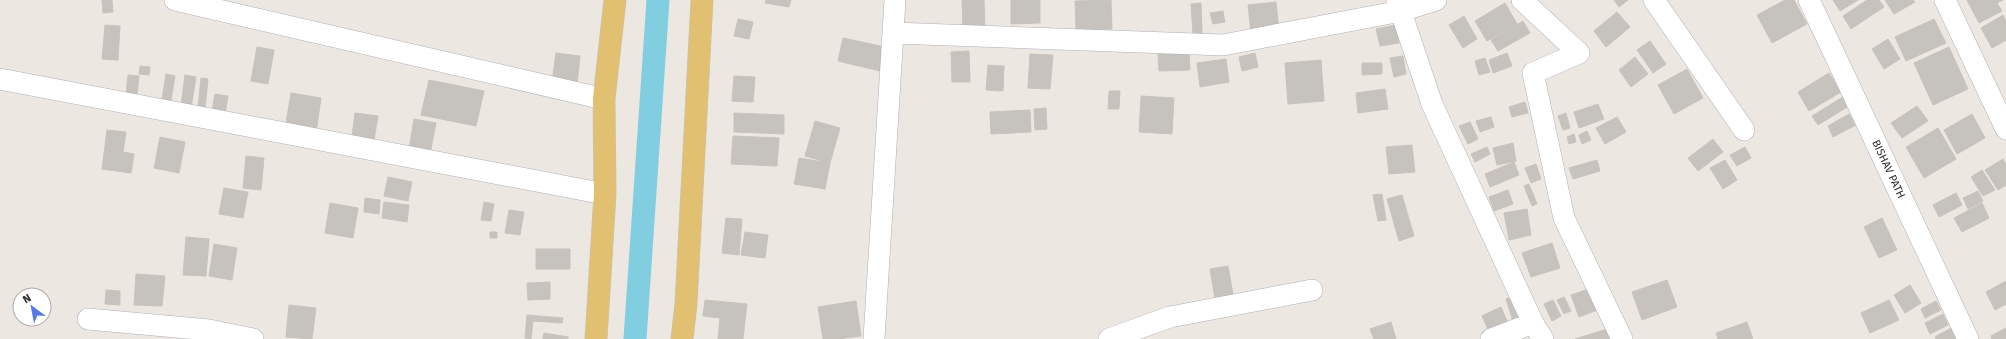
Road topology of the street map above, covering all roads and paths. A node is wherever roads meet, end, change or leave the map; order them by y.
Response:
1 (175, 0) edge
2 (615, 0) edge
3 (702, 0) edge
4 (895, 0) edge
5 (1436, 0) edge
6 (1522, 0) edge
7 (1654, 0) edge
8 (1809, 0) edge
9 (1945, 0) edge
10 (1399, 6) edge
11 (893, 33) junction
12 (0, 79) edge
13 (604, 99) junction
14 (2006, 129) edge
15 (1744, 130) dead end
16 (605, 194) junction
17 (1312, 290) dead end
18 (88, 319) dead end
19 (1538, 331) edge
20 (253, 339) edge
21 (596, 339) edge
22 (682, 339) edge
23 (874, 339) edge
24 (1109, 339) edge
25 (1491, 339) edge
26 (1622, 339) edge
27 (1968, 339) edge

1 - 13 street
2 - 13 main road
3 - 22 main road
4 - 11 street
5 - 10 street
6 - 26 street
7 - 15 street
8 - 27 street, BISHAV PATH
9 - 14 street
10 - 11 street
10 - 19 street
11 - 23 street
12 - 16 street
13 - 16 main road
16 - 21 main road
17 - 24 street
18 - 20 street
19 - 25 street

